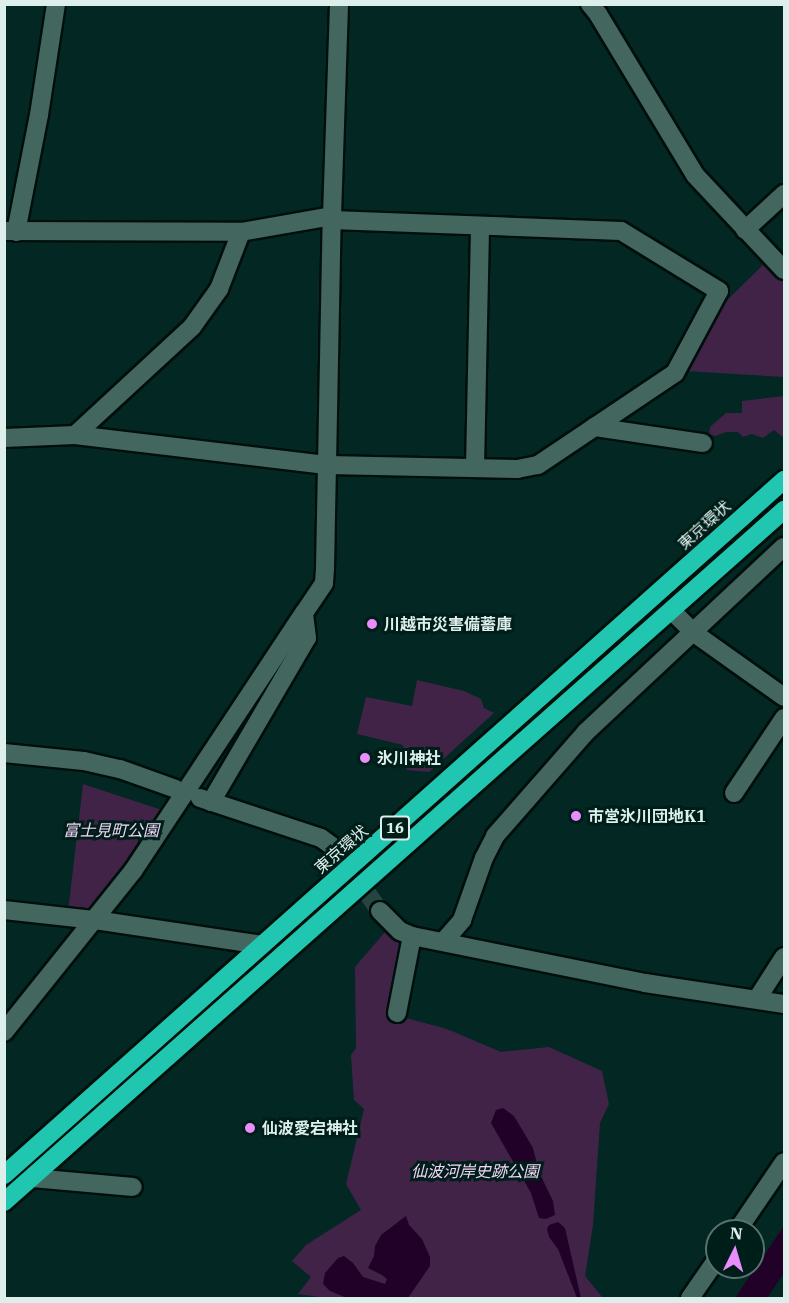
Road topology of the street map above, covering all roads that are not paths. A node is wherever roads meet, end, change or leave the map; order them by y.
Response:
1 (56, 4) edge
2 (339, 4) edge
3 (590, 4) edge
4 (784, 194) edge
5 (332, 218) junction
6 (480, 226) junction
7 (745, 230) junction
8 (10, 231) edge
9 (241, 232) junction
10 (784, 270) edge
11 (594, 427) junction
12 (75, 435) junction
13 (4, 438) edge
14 (703, 443) dead end
15 (328, 465) junction
16 (474, 467) junction
17 (784, 480) edge
18 (784, 510) edge
19 (784, 547) edge
20 (673, 612) junction
21 (304, 613) junction
22 (693, 633) junction
23 (784, 697) edge
24 (784, 718) edge
25 (4, 753) edge
26 (176, 789) dead end
27 (734, 793) dead end
28 (335, 848) tunnel mouth
29 (4, 910) edge
30 (380, 910) tunnel mouth
31 (95, 920) junction
32 (412, 936) junction
33 (444, 941) junction
34 (262, 945) junction
35 (784, 957) edge
36 (757, 999) junction
37 (784, 1004) edge
38 (397, 1013) dead end
39 (4, 1032) edge
40 (784, 1162) edge
41 (4, 1174) edge
42 (33, 1178) junction
43 (133, 1187) dead end
44 (4, 1202) edge
45 (745, 1219) edge
46 (705, 1277) edge
47 (690, 1299) edge

1 - 8 street
2 - 5 street
3 - 7 street
4 - 7 street
5 - 6 street
5 - 9 street
5 - 15 street
6 - 11 street
6 - 16 street
7 - 10 street
8 - 9 street
9 - 12 street
11 - 14 street
11 - 16 street
12 - 13 street
12 - 15 street
15 - 16 street
15 - 21 street
17 - 34 highway, 東京環状 / 16
18 - 20 highway, 16
19 - 22 street
20 - 22 street
20 - 42 highway, 16
21 - 28 street
21 - 31 street
22 - 23 street
22 - 33 street
24 - 27 street
25 - 26 street
29 - 31 street
30 - 32 street
31 - 34 street
31 - 39 street
32 - 33 street
32 - 38 street
33 - 36 street
34 - 41 highway, 東京環状 / 16
35 - 36 street
36 - 37 street
40 - 45 street
42 - 43 street
42 - 44 highway, 16
46 - 47 street

